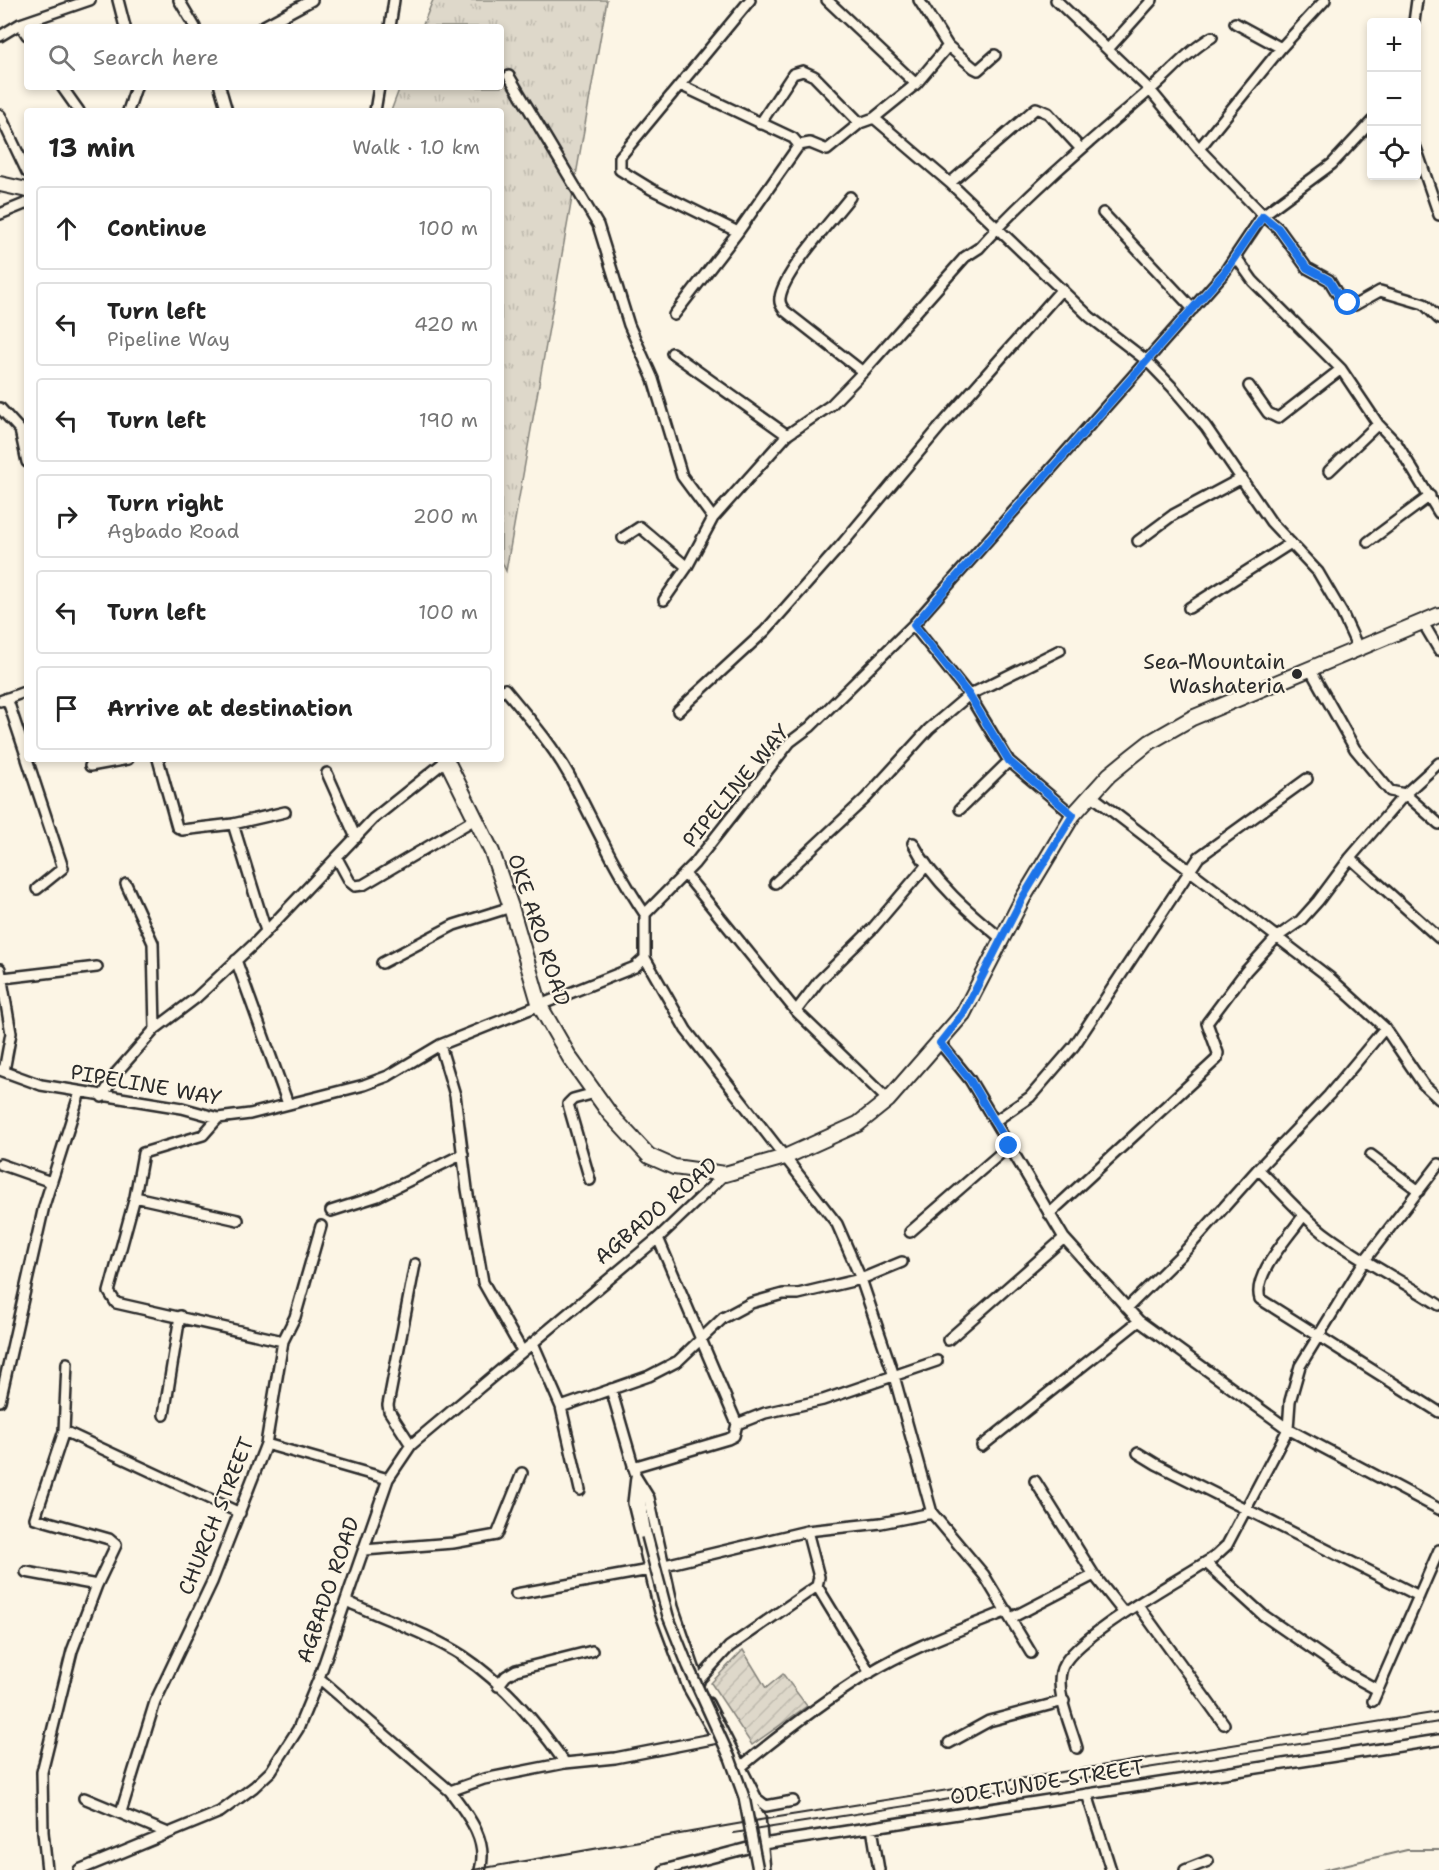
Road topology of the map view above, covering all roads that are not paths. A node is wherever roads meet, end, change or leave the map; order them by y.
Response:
1 (90, 0) edge
2 (118, 0) edge
3 (179, 0) edge
4 (312, 0) edge
5 (394, 0) edge
6 (750, 0) edge
7 (827, 0) edge
8 (919, 0) edge
9 (1056, 0) edge
10 (1152, 0) edge
11 (1324, 0) edge
12 (1417, 0) edge
13 (1415, 18) edge
14 (1235, 23) dead end
15 (20, 24) junction
16 (124, 24) edge
17 (193, 24) edge
18 (268, 24) edge
19 (390, 24) edge
20 (24, 30) edge
21 (0, 36) edge
22 (1212, 37) dead end
23 (948, 46) junction
24 (1108, 48) junction
25 (1281, 48) junction
26 (995, 55) dead end
27 (509, 76) dead end
28 (916, 84) junction
29 (680, 85) junction
30 (64, 90) edge
31 (135, 90) edge
32 (221, 90) edge
33 (378, 90) edge
34 (1150, 90) junction
35 (77, 108) edge
36 (129, 108) edge
37 (226, 108) edge
38 (376, 108) edge
39 (0, 115) edge
40 (874, 118) junction
41 (860, 123) junction
42 (760, 124) junction
43 (1367, 126) edge
44 (799, 145) junction
45 (1081, 149) junction
46 (1199, 149) junction
47 (1421, 163) edge
48 (24, 166) edge
49 (950, 183) junction
50 (0, 184) edge
51 (24, 189) edge
52 (850, 197) dead end
53 (24, 203) edge
54 (1103, 213) dead end
55 (0, 214) edge
56 (1439, 215) edge
57 (1263, 216) junction
58 (996, 229) junction
59 (738, 232) junction
60 (1236, 257) junction
61 (1062, 289) junction
62 (1193, 309) junction
63 (674, 315) dead end
64 (1439, 319) edge
65 (672, 353) dead end
66 (1147, 361) junction
67 (1341, 369) junction
68 (863, 372) junction
69 (1249, 386) dead end
70 (0, 408) edge
71 (1378, 424) junction
72 (787, 435) junction
73 (24, 448) edge
74 (1329, 471) dead end
75 (1242, 478) junction
76 (1430, 496) junction
77 (1439, 511) edge
78 (713, 518) junction
79 (623, 538) dead end
80 (1138, 541) dead end
81 (1368, 542) dead end
82 (1291, 543) junction
83 (687, 567) junction
84 (664, 600) dead end
85 (1190, 608) dead end
86 (1439, 615) edge
87 (1423, 623) junction
88 (914, 625) junction
89 (1060, 650) dead end
90 (1359, 650) junction
91 (1439, 650) edge
92 (1310, 669) junction
93 (504, 690) edge
94 (24, 692) edge
95 (969, 695) junction
96 (4, 700) edge
97 (678, 711) dead end
98 (24, 750) edge
99 (1009, 761) junction
100 (28, 762) edge
101 (112, 762) edge
102 (159, 762) edge
103 (444, 762) edge
104 (448, 762) edge
105 (1439, 763) edge
106 (90, 766) dead end
107 (327, 773) dead end
108 (1307, 779) dead end
109 (1405, 794) junction
110 (1091, 795) junction
111 (960, 809) dead end
112 (285, 812) dead end
113 (1073, 815) junction
114 (475, 819) junction
115 (233, 824) junction
116 (1439, 824) edge
117 (356, 838) junction
118 (913, 843) dead end
119 (337, 858) junction
120 (1350, 858) junction
121 (925, 867) junction
122 (1191, 870) junction
123 (685, 874) junction
124 (775, 883) dead end
125 (126, 884) dead end
126 (38, 889) dead end
127 (511, 908) junction
128 (645, 914) junction
129 (266, 931) junction
130 (1277, 938) junction
131 (1439, 938) edge
132 (1003, 940) junction
133 (645, 958) junction
134 (236, 960) junction
135 (382, 963) dead end
136 (97, 967) dead end
137 (1, 974) edge
138 (540, 1006) junction
139 (796, 1011) junction
140 (1384, 1028) junction
141 (155, 1029) junction
142 (940, 1043) junction
143 (440, 1045) junction
144 (2, 1070) edge
145 (80, 1092) junction
146 (595, 1093) junction
147 (102, 1096) junction
148 (1439, 1099) edge
149 (888, 1100) junction
150 (288, 1104) junction
151 (218, 1118) junction
152 (995, 1121) junction
153 (1009, 1146) junction
154 (463, 1154) junction
155 (1371, 1155) dead end
156 (785, 1157) junction
157 (0, 1164) edge
158 (1439, 1164) edge
159 (1258, 1169) junction
160 (725, 1174) junction
161 (590, 1180) dead end
162 (51, 1182) junction
163 (1419, 1191) junction
164 (135, 1197) junction
165 (330, 1211) dead end
166 (1049, 1214) junction
167 (1304, 1216) junction
168 (238, 1220) dead end
169 (321, 1226) dead end
170 (910, 1233) dead end
171 (658, 1238) junction
172 (1064, 1238) junction
173 (1365, 1260) junction
174 (902, 1262) dead end
175 (415, 1264) dead end
176 (861, 1279) junction
177 (1439, 1305) edge
178 (1127, 1308) junction
179 (180, 1316) junction
180 (1139, 1321) junction
181 (1317, 1337) junction
182 (948, 1340) dead end
183 (283, 1341) junction
184 (700, 1342) junction
185 (533, 1343) junction
186 (522, 1351) junction
187 (937, 1361) dead end
188 (67, 1363) dead end
189 (894, 1377) junction
190 (611, 1389) junction
191 (0, 1401) edge
192 (561, 1407) junction
193 (1439, 1412) edge
194 (164, 1414) dead end
195 (737, 1424) junction
196 (1288, 1429) junction
197 (64, 1431) junction
198 (266, 1444) junction
199 (411, 1445) junction
200 (982, 1446) dead end
201 (1138, 1453) dead end
202 (633, 1467) junction
203 (522, 1473) dead end
204 (636, 1477) junction
205 (388, 1479) junction
206 (1035, 1481) dead end
207 (580, 1490) dead end
208 (1248, 1509) junction
209 (1439, 1509) edge
210 (240, 1513) junction
211 (932, 1513) junction
212 (807, 1531) junction
213 (364, 1550) junction
214 (1439, 1550) edge
215 (1206, 1563) junction
216 (665, 1566) junction
217 (649, 1570) junction
218 (26, 1572) dead end
219 (1094, 1575) junction
220 (96, 1585) junction
221 (817, 1586) junction
222 (516, 1594) dead end
223 (1419, 1596) junction
224 (346, 1601) junction
225 (1138, 1605) junction
226 (1124, 1613) junction
227 (1009, 1614) junction
228 (592, 1651) dead end
229 (1031, 1653) dead end
230 (870, 1672) junction
231 (320, 1678) junction
232 (698, 1681) junction
233 (498, 1686) junction
234 (1378, 1690) junction
235 (1064, 1701) junction
236 (1373, 1701) dead end
237 (1224, 1724) dead end
238 (717, 1738) junction
239 (1439, 1740) edge
240 (950, 1743) dead end
241 (1077, 1748) dead end
242 (565, 1763) junction
243 (742, 1766) junction
244 (450, 1791) junction
245 (1087, 1794) junction
246 (84, 1798) dead end
247 (793, 1802) dead end
248 (121, 1812) junction
249 (872, 1828) junction
250 (168, 1833) junction
251 (763, 1844) junction
252 (1208, 1861) dead end
253 (47, 1870) edge
254 (79, 1870) edge
255 (480, 1870) edge
256 (664, 1870) edge
257 (758, 1870) edge
258 (765, 1870) edge
259 (879, 1870) edge
260 (1111, 1870) edge
261 (1185, 1870) edge

1 - 15 street
2 - 16 street
3 - 17 street
4 - 18 street
5 - 19 street
6 - 29 street
7 - 28 street
8 - 23 street
9 - 24 street
10 - 24 street
11 - 25 street
12 - 13 street
14 - 25 street
15 - 20 street
15 - 21 street
22 - 34 street
23 - 26 street
23 - 28 street
24 - 34 street
25 - 46 street
27 - 78 street
28 - 40 street
29 - 42 street
29 - 59 street
30 - 35 street
31 - 36 street
32 - 37 street
33 - 38 street
34 - 45 street
34 - 46 street
39 - 48 street
40 - 41 street
40 - 49 street
41 - 42 street
41 - 44 street
42 - 44 street
43 - 57 street, PIPELINE WAY
44 - 59 street
45 - 49 street
45 - 58 street
46 - 57 street
47 - 56 street
49 - 58 street
50 - 51 main road
52 - 68 street
53 - 55 street
54 - 62 street
57 - 60 street, PIPELINE WAY
57 - 64 street
58 - 61 street
58 - 68 street
59 - 63 street
60 - 62 street, PIPELINE WAY
60 - 67 street
61 - 66 street
61 - 97 street
62 - 66 street, PIPELINE WAY
65 - 72 street
66 - 75 street
66 - 88 street, PIPELINE WAY
67 - 69 street
67 - 71 street
68 - 72 street
70 - 73 street
71 - 74 street
71 - 76 street
72 - 78 street
75 - 80 street
75 - 82 street
76 - 77 street
76 - 81 street
78 - 83 street
79 - 83 street
82 - 85 street
82 - 90 street
83 - 84 street
86 - 87 main road, AGBADO ROAD
87 - 90 main road, AGBADO ROAD
87 - 91 street
88 - 95 street
88 - 123 street, PIPELINE WAY
89 - 95 street
90 - 92 main road, AGBADO ROAD
92 - 109 street
92 - 110 main road, AGBADO ROAD
93 - 128 street
94 - 96 street
95 - 99 street
95 - 124 street
96 - 98 street
99 - 111 street
99 - 113 street
100 - 126 street
101 - 106 street
102 - 115 street
103 - 117 street
104 - 114 main road, OKE ARO ROAD
105 - 109 street
107 - 117 street
108 - 122 street
109 - 116 street
109 - 120 street
110 - 113 main road, AGBADO ROAD
110 - 122 street
112 - 115 street
113 - 132 main road, AGBADO ROAD
114 - 119 street
114 - 127 main road, OKE ARO ROAD
115 - 129 street
117 - 119 street
118 - 121 street
119 - 129 street
120 - 130 street
120 - 131 street
121 - 132 street
121 - 139 street
122 - 130 street
122 - 152 street
123 - 128 street, PIPELINE WAY
123 - 139 street
125 - 141 street
127 - 135 street
127 - 138 main road, OKE ARO ROAD
128 - 133 street
129 - 134 street
130 - 140 street
130 - 166 street
132 - 142 main road, AGBADO ROAD
133 - 138 street, PIPELINE WAY
133 - 156 street
134 - 141 street
134 - 150 street
136 - 137 street
137 - 144 street
138 - 143 street, PIPELINE WAY
138 - 146 main road, OKE ARO ROAD
139 - 149 street
140 - 148 street
140 - 159 street
141 - 147 street
142 - 149 main road, AGBADO ROAD
142 - 152 street
143 - 150 street, PIPELINE WAY
143 - 154 street
144 - 145 street, PIPELINE WAY
145 - 147 street, PIPELINE WAY
145 - 162 street
146 - 160 main road, OKE ARO ROAD
146 - 161 street
147 - 151 street, PIPELINE WAY
149 - 156 main road, AGBADO ROAD
150 - 151 street, PIPELINE WAY
151 - 164 street
152 - 153 street
153 - 166 street
153 - 170 street
154 - 165 street
154 - 186 street
155 - 163 street
156 - 160 main road, AGBADO ROAD
156 - 176 street
157 - 162 street
158 - 163 street
159 - 167 street
159 - 178 street
160 - 171 street, AGBADO ROAD
162 - 191 street
163 - 173 street
164 - 168 street
164 - 179 street
166 - 172 street
167 - 173 street
167 - 181 street
169 - 183 street, CHURCH STREET
171 - 184 street
171 - 185 street, AGBADO ROAD
172 - 178 street
172 - 182 street
173 - 177 street
173 - 181 street
174 - 176 street
175 - 199 street
176 - 184 street
176 - 189 street
178 - 180 street
179 - 183 street
179 - 194 street
180 - 196 street
180 - 200 street
181 - 193 street
181 - 196 street
183 - 198 street, CHURCH STREET
184 - 190 street
184 - 195 street
185 - 186 street, AGBADO ROAD
185 - 192 street
186 - 199 street, AGBADO ROAD
187 - 189 street
188 - 197 street
189 - 195 street
189 - 211 street
190 - 192 street
190 - 202 street
192 - 207 street
195 - 202 street
196 - 208 street
196 - 209 street
197 - 210 street
197 - 220 street
198 - 205 street
198 - 210 street, CHURCH STREET
199 - 205 street, AGBADO ROAD
201 - 208 street
202 - 204 street
203 - 213 street
204 - 216 street
204 - 217 street
204 - 257 street, bridge
205 - 213 street, AGBADO ROAD
206 - 219 street
208 - 215 street
208 - 223 street
210 - 248 street, CHURCH STREET
211 - 212 street
211 - 227 street
212 - 216 street
212 - 221 street
213 - 224 street, AGBADO ROAD
214 - 223 street
215 - 225 street
215 - 234 street
216 - 232 street
217 - 222 street
217 - 238 street
218 - 220 street
219 - 226 street
219 - 227 street
220 - 253 street
221 - 230 street
221 - 232 street
223 - 234 street
224 - 231 street, AGBADO ROAD
224 - 233 street
225 - 226 street
225 - 237 street
226 - 235 street
227 - 229 street
227 - 230 street
228 - 233 street
230 - 243 street
231 - 244 street
231 - 250 street, AGBADO ROAD
232 - 243 street
233 - 242 street
234 - 236 street
235 - 240 street
235 - 241 street
238 - 242 street
238 - 251 street
239 - 245 street, ODETUNDE STREET
242 - 244 street
243 - 247 street
244 - 255 street
245 - 249 street, ODETUNDE STREET
245 - 260 street
246 - 248 street
248 - 250 street
249 - 251 street, ODETUNDE STREET
249 - 259 street
250 - 254 street, AGBADO ROAD
251 - 256 street, ODETUNDE STREET
251 - 258 street
252 - 261 street

